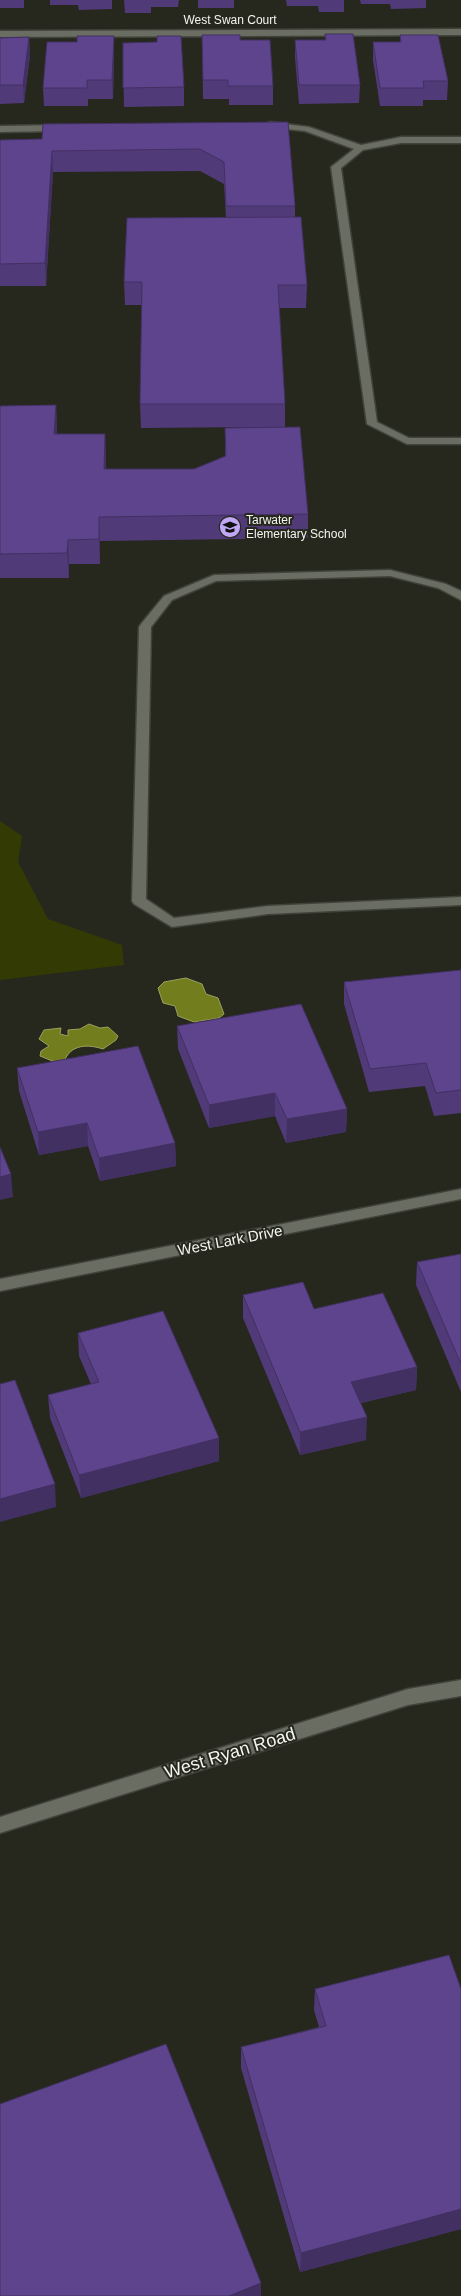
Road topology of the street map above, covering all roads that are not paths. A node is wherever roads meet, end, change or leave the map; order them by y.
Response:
1 (461, 32) edge
2 (0, 34) edge
3 (259, 126) edge
4 (70, 128) edge
5 (0, 129) edge
6 (461, 140) edge
7 (360, 148) junction
8 (461, 441) edge
9 (461, 596) edge
10 (461, 900) edge
11 (461, 1194) edge
12 (0, 1285) edge
13 (461, 1688) edge
14 (0, 1825) edge

1 - 2 street, West Swan Court
3 - 7 street
4 - 5 street
6 - 7 street
7 - 8 street
9 - 10 street
11 - 12 street, West Lark Drive
13 - 14 street, West Ryan Road

